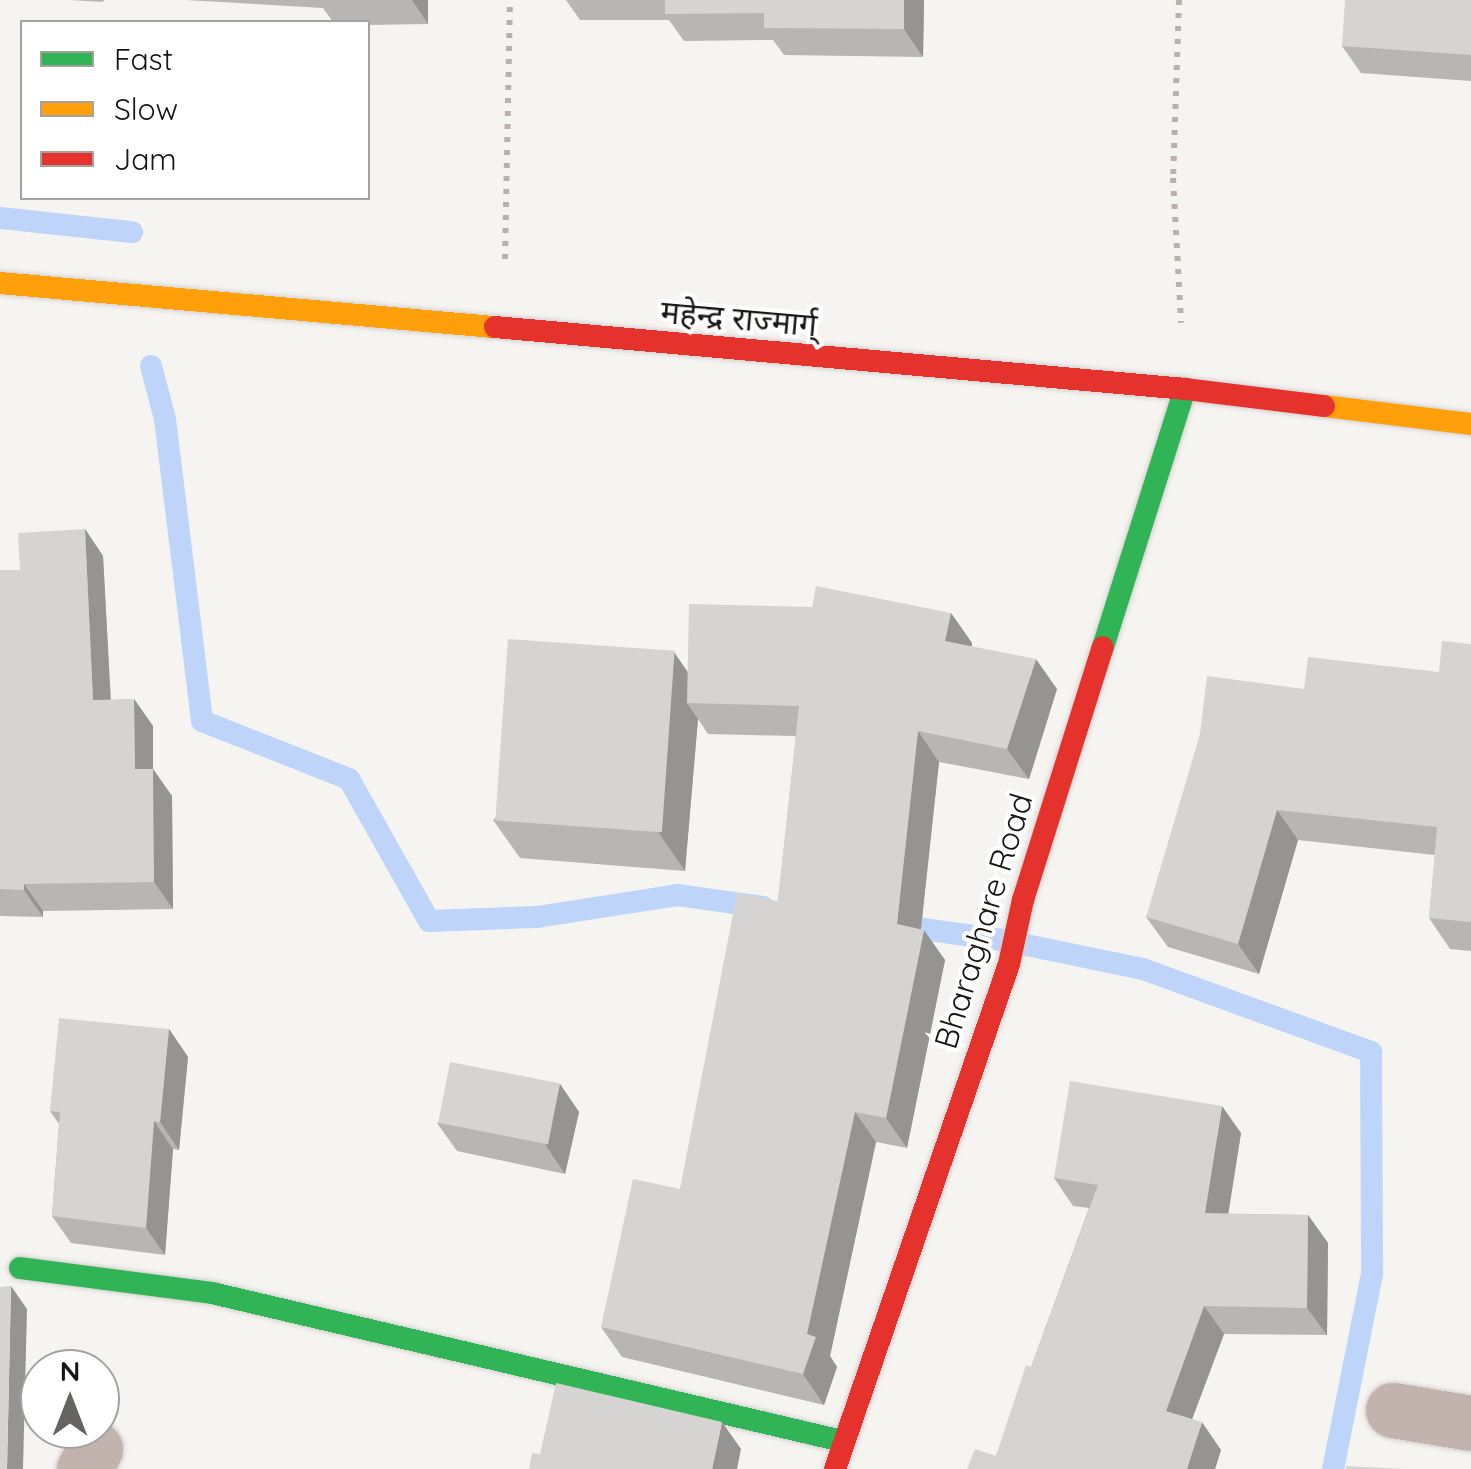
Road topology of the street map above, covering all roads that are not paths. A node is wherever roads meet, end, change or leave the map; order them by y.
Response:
1 (0, 284) edge
2 (1185, 389) junction
3 (1471, 424) edge
4 (20, 1268) dead end
5 (1393, 1410) dead end
6 (1471, 1423) edge
7 (842, 1441) junction
8 (835, 1469) edge

1 - 2 main road, महेन्द्र राज्मार्ग्
2 - 3 main road, महेन्द्र राज्मार्ग्
2 - 7 main road, Bharaghare Road
4 - 7 main road
5 - 6 street
7 - 8 main road, Bharaghare Road

